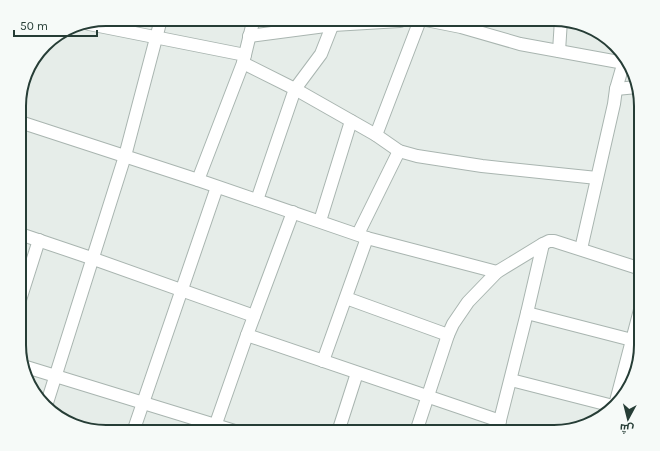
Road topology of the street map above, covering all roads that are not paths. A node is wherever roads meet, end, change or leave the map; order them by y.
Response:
1 (102, 26) edge
2 (159, 26) edge
3 (252, 26) edge
4 (314, 26) edge
5 (332, 26) edge
6 (418, 26) edge
7 (473, 26) edge
8 (560, 27) edge
9 (250, 36) junction
10 (157, 37) junction
11 (558, 51) junction
12 (244, 59) junction
13 (619, 59) edge
14 (623, 66) edge
15 (632, 88) edge
16 (295, 89) junction
17 (616, 89) junction
18 (351, 121) junction
19 (26, 124) edge
20 (376, 135) junction
21 (398, 151) junction
22 (125, 156) junction
23 (598, 178) junction
24 (198, 180) junction
25 (217, 186) junction
26 (257, 200) junction
27 (293, 212) junction
28 (320, 221) junction
29 (26, 236) edge
30 (362, 236) junction
31 (39, 240) junction
32 (543, 244) junction
33 (581, 249) junction
34 (94, 258) junction
35 (634, 267) edge
36 (496, 272) junction
37 (26, 281) edge
38 (182, 290) junction
39 (346, 298) junction
40 (528, 313) junction
41 (254, 316) junction
42 (634, 332) edge
43 (247, 335) junction
44 (448, 335) junction
45 (632, 340) junction
46 (323, 361) junction
47 (29, 368) edge
48 (357, 373) junction
49 (57, 376) junction
50 (511, 380) junction
51 (617, 396) edge
52 (427, 397) junction
53 (48, 400) edge
54 (143, 403) junction
55 (608, 404) edge
56 (135, 425) edge
57 (205, 425) edge
58 (215, 425) edge
59 (340, 425) edge
60 (418, 425) edge
61 (496, 425) edge
62 (498, 425) edge

1 - 10 street
2 - 10 street
3 - 9 street
4 - 9 street
5 - 16 street
6 - 20 street
7 - 11 street
8 - 11 street
9 - 12 street
10 - 12 street
10 - 22 street
11 - 13 street
12 - 16 street
12 - 24 street
14 - 17 street
15 - 17 street
16 - 18 street
16 - 26 street
17 - 23 street
18 - 20 street
18 - 28 street
19 - 22 street
20 - 21 street
21 - 23 street
21 - 30 street
22 - 24 street
22 - 34 street
23 - 33 street
24 - 25 street
25 - 26 street
25 - 38 street
26 - 27 street
27 - 28 street
27 - 41 street
28 - 30 street
29 - 31 street
30 - 36 street
30 - 39 street
31 - 34 street
31 - 37 street
32 - 33 street
32 - 36 street
32 - 40 street
33 - 35 street
34 - 38 street
34 - 49 street
36 - 44 street
38 - 41 street
38 - 54 street
39 - 44 street
39 - 46 street
40 - 45 street
40 - 50 street
41 - 43 street
42 - 45 street
43 - 46 street
43 - 58 street
44 - 52 street
45 - 51 street
46 - 48 street
47 - 49 street
48 - 52 street
48 - 59 street
49 - 53 street
49 - 54 street
50 - 55 street
50 - 62 street
52 - 60 street
52 - 61 street
54 - 56 street
54 - 57 street

